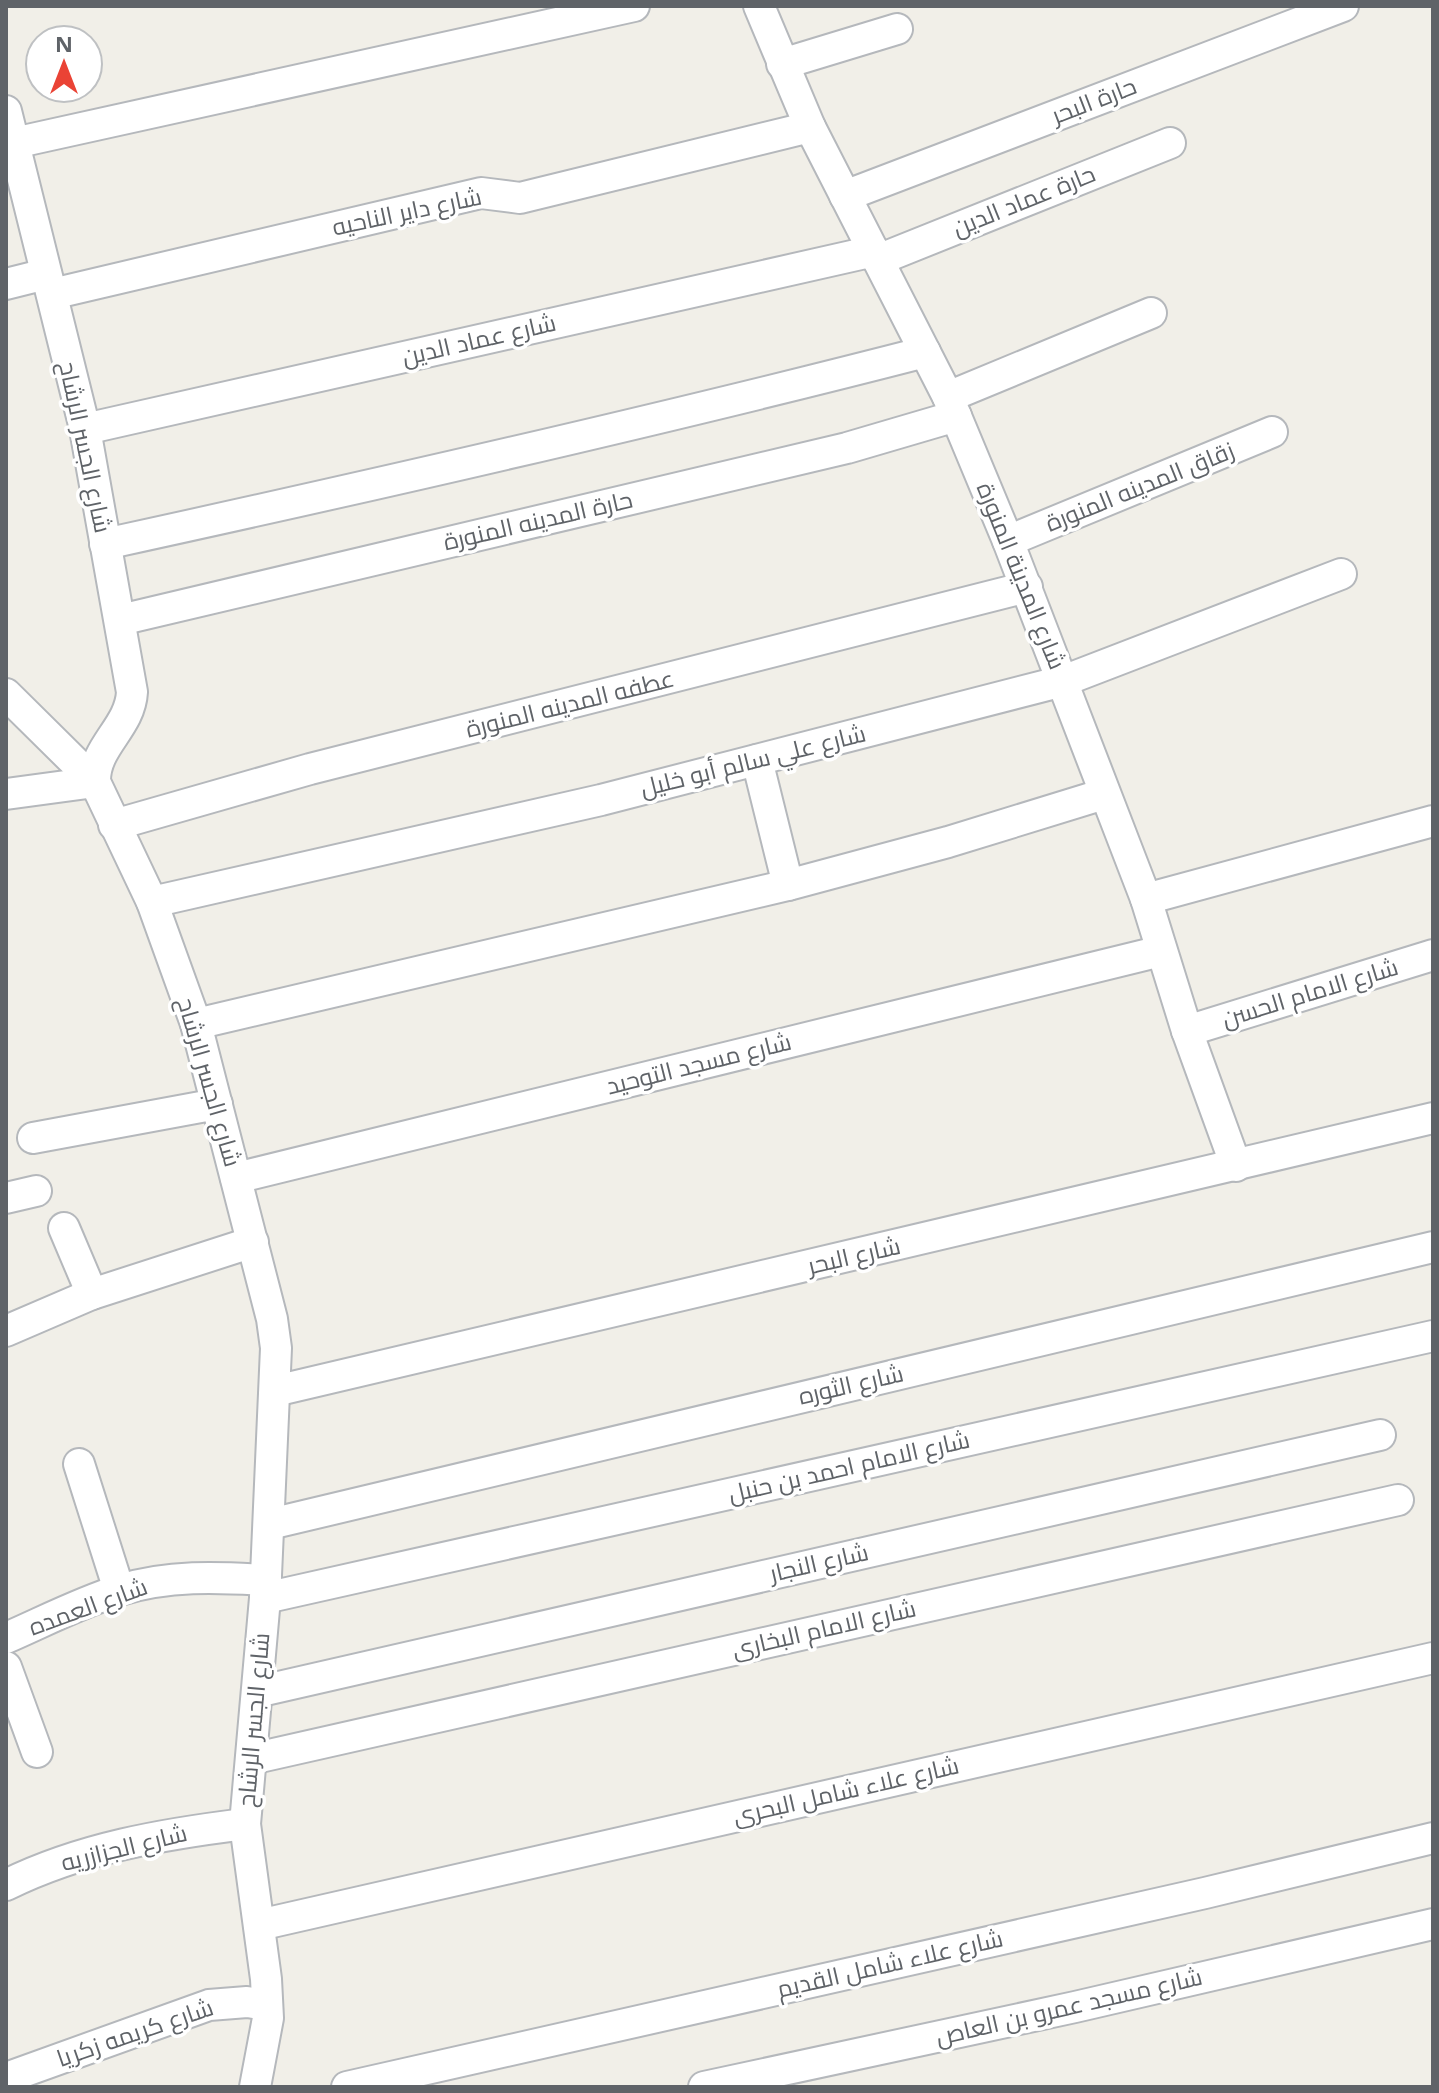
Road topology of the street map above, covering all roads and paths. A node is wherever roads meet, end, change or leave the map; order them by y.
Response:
1 (634, 6) edge
2 (759, 6) edge
3 (1343, 6) edge
4 (897, 29) dead end
5 (782, 64) junction
6 (810, 127) junction
7 (9, 128) edge
8 (1170, 143) dead end
9 (845, 196) junction
10 (876, 256) junction
11 (6, 284) edge
12 (49, 284) junction
13 (1151, 313) dead end
14 (925, 352) junction
15 (952, 407) junction
16 (85, 429) junction
17 (1272, 432) dead end
18 (1008, 541) junction
19 (105, 544) junction
20 (1341, 574) dead end
21 (1027, 587) junction
22 (120, 620) junction
23 (1063, 681) junction
24 (6, 694) edge
25 (757, 760) junction
26 (95, 782) junction
27 (6, 794) edge
28 (1104, 794) junction
29 (1433, 821) edge
30 (114, 825) junction
31 (788, 885) junction
32 (1146, 899) junction
33 (152, 902) junction
34 (1161, 951) junction
35 (1433, 955) edge
36 (196, 1024) junction
37 (1187, 1031) junction
38 (217, 1104) junction
39 (1433, 1118) edge
40 (33, 1138) dead end
41 (1236, 1166) junction
42 (236, 1178) junction
43 (36, 1191) dead end
44 (6, 1198) edge
45 (64, 1228) dead end
46 (253, 1242) junction
47 (1433, 1247) edge
48 (92, 1294) junction
49 (6, 1331) edge
50 (1433, 1336) edge
51 (275, 1391) junction
52 (1380, 1435) dead end
53 (79, 1464) dead end
54 (1398, 1500) dead end
55 (270, 1524) junction
56 (266, 1589) junction
57 (119, 1590) junction
58 (6, 1638) edge
59 (1433, 1658) edge
60 (6, 1667) edge
61 (257, 1692) junction
62 (37, 1752) dead end
63 (251, 1759) junction
64 (245, 1824) junction
65 (1433, 1838) edge
66 (6, 1885) edge
67 (1433, 1924) edge
68 (259, 1925) junction
69 (267, 2005) junction
70 (6, 2078) edge
71 (255, 2087) edge
72 (347, 2087) edge
73 (704, 2087) edge

1 - 7 street
2 - 5 street, شارع المدينة المنورة
3 - 9 street, حارة البحر
4 - 5 street
5 - 6 street, شارع المدينة المنورة
6 - 9 street, شارع المدينة المنورة
6 - 12 street, شارع داير الناحيه
7 - 12 street, شارع الجسر الرشاح
8 - 10 street, حارة عماد الدين
9 - 10 street, شارع المدينة المنورة
10 - 14 street, شارع المدينة المنورة
10 - 16 street, شارع عماد الدين
11 - 12 street, شارع داير الناحيه
12 - 16 street, شارع الجسر الرشاح
13 - 15 street, حارة المدينه المنورة
14 - 15 street, شارع المدينة المنورة
14 - 19 street
15 - 18 street, شارع المدينة المنورة
15 - 22 street, حارة المدينه المنورة
16 - 19 street, شارع الجسر الرشاح
17 - 18 street, زقاق المدينه المنورة
18 - 21 street, شارع المدينة المنورة
19 - 22 street, شارع الجسر الرشاح
20 - 23 street, شارع علي سالم أبو خليل
21 - 23 street, شارع المدينة المنورة
21 - 30 street, عطفه المدينه المنورة
22 - 26 street, شارع الجسر الرشاح
23 - 25 street, شارع علي سالم أبو خليل
23 - 28 street, شارع المدينة المنورة
24 - 26 street
25 - 31 street
25 - 33 street, شارع علي سالم أبو خليل
26 - 27 street
26 - 30 street, شارع الجسر الرشاح
28 - 31 street
28 - 32 street, شارع المدينة المنورة
29 - 32 street
30 - 33 street, شارع الجسر الرشاح
31 - 36 street
32 - 34 street, شارع المدينة المنورة
33 - 36 street, شارع الجسر الرشاح
34 - 37 street, شارع المدينة المنورة
34 - 42 street, شارع مسجد التوحيد
35 - 37 street, شارع الامام الحسن
36 - 38 street, شارع الجسر الرشاح
37 - 41 street, شارع المدينة المنورة
38 - 40 street
38 - 42 street, شارع الجسر الرشاح
39 - 41 street, شارع البحر
41 - 51 street, شارع البحر
42 - 46 street, شارع الجسر الرشاح
43 - 44 street
45 - 48 street
46 - 48 street
46 - 51 street, شارع الجسر الرشاح
47 - 55 street, شارع الثوره
48 - 49 street
50 - 56 street, شارع الامام احمد بن حنبل
51 - 55 street, شارع الجسر الرشاح
52 - 61 street, شارع النجار
53 - 57 street
54 - 63 street, شارع الامام البخارى
55 - 56 street, شارع الجسر الرشاح
56 - 57 street, شارع العمده
56 - 61 street, شارع الجسر الرشاح
57 - 58 street, شارع العمده
59 - 68 street, شارع علاء شامل البحرى
60 - 62 street
61 - 63 street, شارع الجسر الرشاح
63 - 64 street, شارع الجسر الرشاح
64 - 66 street, شارع الجزازريه
64 - 68 street, شارع الجسر الرشاح
65 - 72 street, شارع علاء شامل القديم
67 - 73 street, شارع مسجد عمرو بن العاص
68 - 69 street, شارع الجسر الرشاح
69 - 70 street, شارع كريمه زكريا
69 - 71 street, شارع الجسر الرشاح

